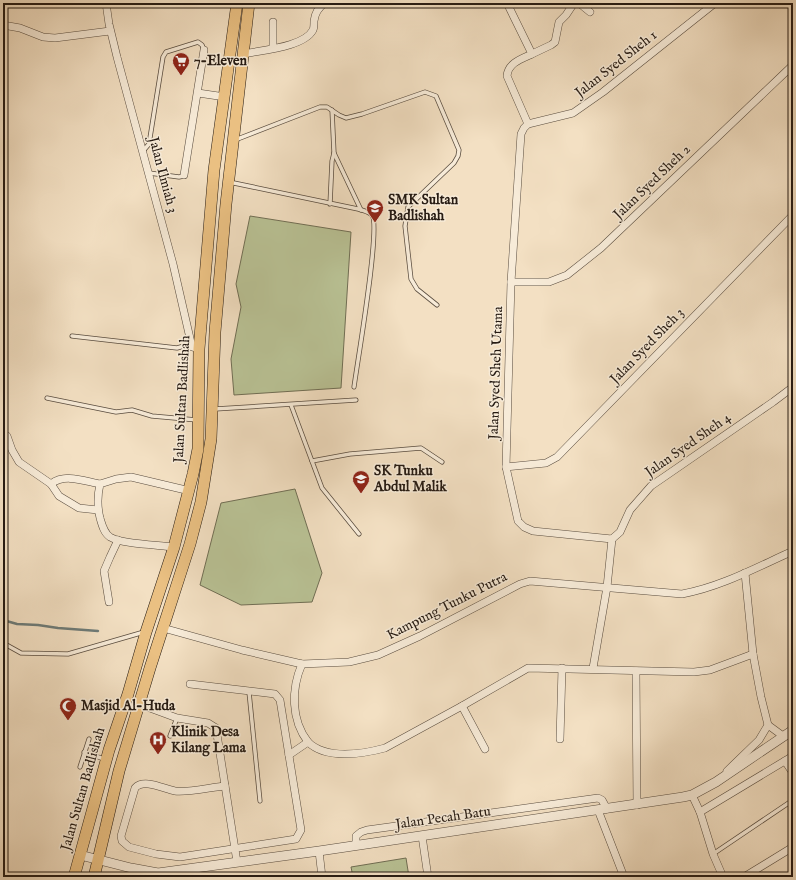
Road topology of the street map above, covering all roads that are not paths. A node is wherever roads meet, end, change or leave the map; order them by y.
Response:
1 (106, 3) edge
2 (237, 3) edge
3 (250, 3) edge
4 (325, 3) edge
5 (507, 3) edge
6 (574, 3) edge
7 (578, 3) edge
8 (714, 3) edge
9 (590, 12) dead end
10 (273, 22) dead end
11 (3, 25) edge
12 (110, 31) junction
13 (273, 48) junction
14 (204, 50) joint
15 (244, 54) junction
16 (532, 54) junction
17 (793, 65) edge
18 (198, 93) junction
19 (225, 97) junction
20 (332, 110) junction
21 (526, 126) junction
22 (233, 140) junction
23 (143, 151) junction
24 (334, 153) junction
25 (149, 173) junction
26 (184, 175) joint
27 (228, 182) junction
28 (211, 203) junction
29 (226, 204) junction
30 (330, 204) junction
31 (361, 210) junction
32 (793, 215) edge
33 (512, 282) junction
34 (437, 305) dead end
35 (72, 336) dead end
36 (195, 346) junction
37 (793, 386) edge
38 (354, 388) dead end
39 (47, 398) dead end
40 (356, 400) dead end
41 (291, 405) junction
42 (212, 409) junction
43 (198, 420) junction
44 (7, 436) dead end
45 (312, 461) junction
46 (442, 462) dead end
47 (506, 468) junction
48 (51, 484) junction
49 (100, 484) junction
50 (190, 491) junction
51 (98, 510) junction
52 (359, 534) dead end
53 (612, 539) junction
54 (118, 540) junction
55 (174, 547) junction
56 (793, 551) edge
57 (745, 573) junction
58 (607, 587) junction
59 (109, 602) dead end
60 (163, 628) junction
61 (146, 632) junction
62 (3, 643) edge
63 (753, 654) junction
64 (302, 664) junction
65 (562, 668) junction
66 (593, 668) junction
67 (636, 671) junction
68 (190, 684) dead end
69 (249, 692) junction
70 (139, 704) junction
71 (462, 706) junction
72 (177, 718) junction
73 (768, 725) junction
74 (793, 730) edge
75 (170, 736) dead end
76 (783, 736) junction
77 (560, 739) dead end
78 (88, 740) dead end
79 (308, 742) junction
80 (485, 748) dead end
81 (84, 752) junction
82 (289, 755) junction
83 (793, 756) edge
84 (106, 760) junction
85 (785, 761) junction
86 (80, 767) dead end
87 (793, 773) edge
88 (716, 782) junction
89 (225, 786) junction
90 (692, 795) junction
91 (793, 800) edge
92 (260, 801) dead end
93 (637, 805) junction
94 (603, 810) junction
95 (700, 812) junction
96 (422, 836) junction
97 (356, 846) junction
98 (793, 847) edge
99 (235, 849) junction
100 (319, 851) junction
101 (713, 854) junction
102 (80, 855) junction
103 (98, 860) junction
104 (237, 862) junction
105 (158, 875) edge
106 (74, 877) edge
107 (94, 877) edge
108 (322, 877) edge
109 (428, 877) edge
110 (624, 877) edge
111 (723, 877) edge
112 (744, 877) edge

1 - 12 street, Jalan Ilmiah 3
2 - 19 main road, Jalan Sultan Badlishah
3 - 15 main road, Jalan Sultan Badlishah
4 - 13 street
5 - 16 street
6 - 16 street
7 - 9 street
8 - 21 street, Jalan Syed Sheh 1
10 - 13 street
11 - 12 street
12 - 23 street, Jalan Ilmiah 3
13 - 15 street
14 - 18 street
14 - 23 lane
15 - 22 main road, Jalan Sultan Badlishah
16 - 21 street
17 - 33 street, Jalan Syed Sheh 2
18 - 19 street
18 - 26 street
19 - 28 main road, Jalan Sultan Badlishah
20 - 22 lane
20 - 24 lane
20 - 34 lane
21 - 33 street, Jalan Syed Sheh Utama
22 - 27 main road, Jalan Sultan Badlishah
23 - 25 street, Jalan Ilmiah 3
24 - 30 lane
24 - 31 lane
25 - 26 lane
25 - 36 street, Jalan Ilmiah 3
27 - 29 main road, Jalan Sultan Badlishah
27 - 30 lane
28 - 29 main road
28 - 36 main road, Jalan Sultan Badlishah
29 - 42 main road, Jalan Sultan Badlishah
30 - 31 lane
31 - 38 lane
32 - 47 street, Jalan Syed Sheh 3
33 - 47 street, Jalan Syed Sheh Utama
35 - 36 lane
36 - 43 main road, Jalan Sultan Badlishah
37 - 53 street, Jalan Syed Sheh 4
39 - 43 lane
40 - 41 lane
41 - 42 lane
41 - 45 lane
42 - 60 main road, Jalan Sultan Badlishah
43 - 50 main road, Jalan Sultan Badlishah
44 - 48 street
45 - 46 lane
45 - 52 lane
47 - 53 street, Jalan Syed Sheh Utama
48 - 49 street
48 - 51 street
49 - 50 street
49 - 51 street
50 - 55 main road, Jalan Sultan Badlishah
51 - 54 street
53 - 58 street
54 - 55 street
54 - 59 street
55 - 61 main road, Jalan Sultan Badlishah
56 - 57 street, Kampung Tunku Putra
57 - 58 street, Kampung Tunku Putra
57 - 63 street
58 - 64 street, Kampung Tunku Putra
58 - 66 street
60 - 64 street, Kampung Tunku Putra
60 - 70 main road, Jalan Sultan Badlishah
61 - 62 lane
61 - 84 main road, Jalan Sultan Badlishah
63 - 67 street
63 - 73 street
64 - 79 street
65 - 66 street
65 - 71 street
65 - 77 street
66 - 67 street
67 - 93 street
68 - 69 street
69 - 82 street
69 - 92 lane
70 - 72 street
70 - 103 main road, Jalan Sultan Badlishah
71 - 79 street
71 - 80 street
72 - 75 lane
72 - 89 street
73 - 76 street
73 - 88 street
74 - 76 street, Jalan Pecah Batu
76 - 88 street, Jalan Pecah Batu
78 - 81 lane
79 - 82 street
81 - 84 lane
81 - 86 lane
82 - 99 street
83 - 85 street
84 - 102 main road, Jalan Sultan Badlishah
85 - 87 street
85 - 95 street
88 - 90 street, Jalan Pecah Batu
89 - 99 street
89 - 99 street
90 - 93 street, Jalan Pecah Batu
90 - 95 street
91 - 101 lane
93 - 94 street, Jalan Pecah Batu
94 - 96 street, Jalan Pecah Batu
94 - 97 street
94 - 110 street
95 - 101 street
96 - 97 street, Jalan Pecah Batu
96 - 109 street
97 - 100 street, Jalan Pecah Batu
98 - 112 street
99 - 104 street
100 - 104 street, Jalan Pecah Batu
100 - 108 street
101 - 111 street
102 - 103 street, Jalan Pecah Batu
102 - 106 main road, Jalan Sultan Badlishah
103 - 105 street, Jalan Pecah Batu
103 - 107 main road, Jalan Sultan Badlishah
104 - 105 street, Jalan Pecah Batu

